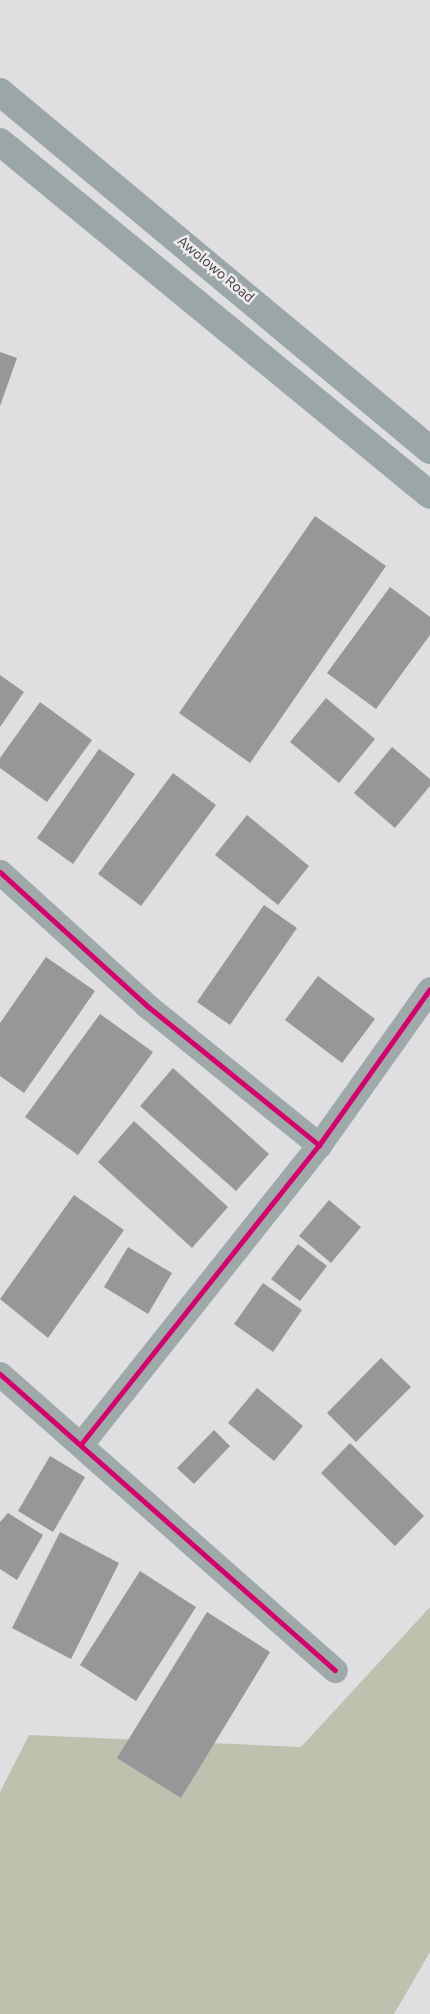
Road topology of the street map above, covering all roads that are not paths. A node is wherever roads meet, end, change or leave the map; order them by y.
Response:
1 (0, 92) edge
2 (0, 142) edge
3 (430, 450) edge
4 (430, 496) edge
5 (0, 872) edge
6 (430, 989) edge
7 (319, 1145) junction
8 (0, 1374) edge
9 (81, 1444) junction
10 (334, 1670) dead end

1 - 3 main road, Awolowo Road
2 - 4 main road
5 - 7 street
6 - 7 street
7 - 9 street
8 - 9 street
9 - 10 street

